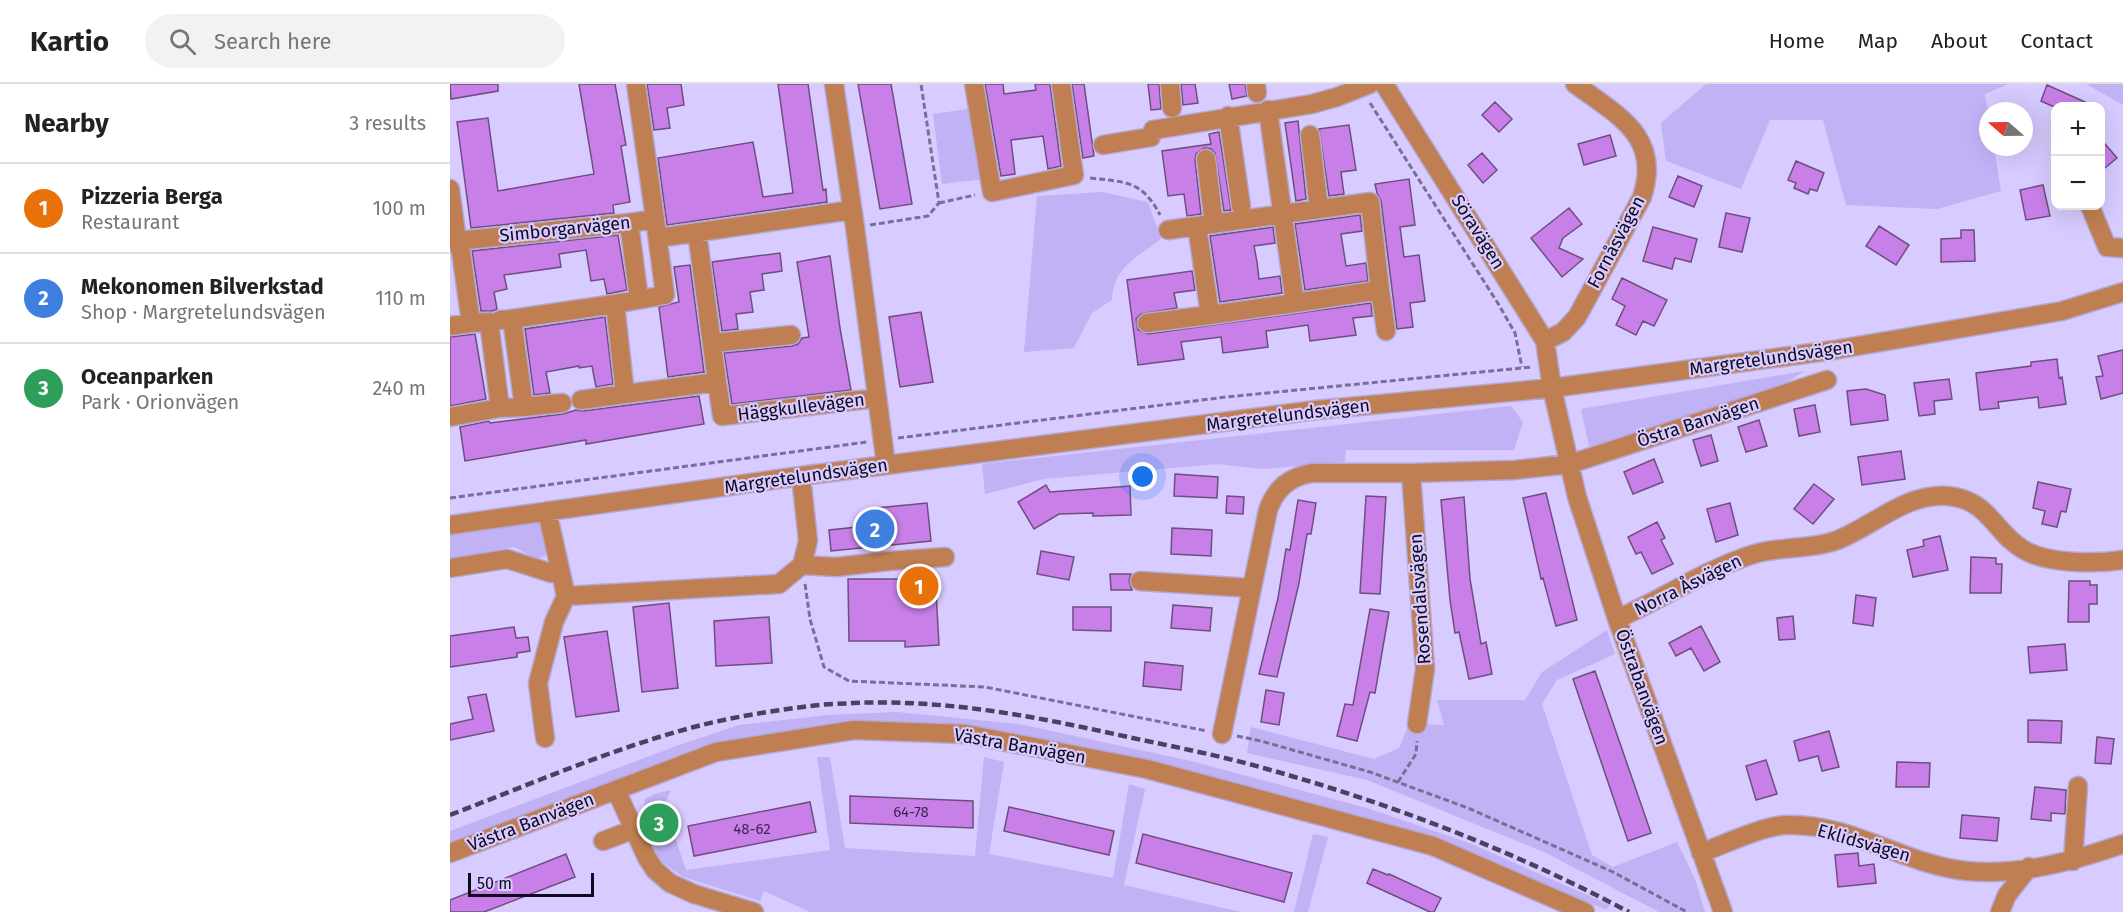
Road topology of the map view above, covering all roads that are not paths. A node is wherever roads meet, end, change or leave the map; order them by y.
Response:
1 (636, 84) edge
2 (834, 84) edge
3 (974, 84) edge
4 (1061, 84) edge
5 (1170, 84) edge
6 (1384, 84) edge
7 (1575, 84) edge
8 (1366, 86) edge
9 (1173, 108) dead end
10 (1268, 110) junction
11 (1228, 116) junction
12 (1310, 135) dead end
13 (1102, 145) dead end
14 (1206, 159) dead end
15 (450, 189) edge
16 (1241, 206) dead end
17 (1319, 209) junction
18 (2092, 210) edge
19 (1283, 214) junction
20 (655, 219) junction
21 (854, 219) junction
22 (629, 223) junction
23 (1206, 225) junction
24 (1168, 230) road end
25 (697, 232) junction
26 (658, 238) junction
27 (454, 240) edge
28 (2123, 248) edge
29 (1380, 290) junction
30 (2123, 292) edge
31 (639, 299) junction
32 (1295, 303) junction
33 (615, 304) junction
34 (1210, 315) junction
35 (512, 319) junction
36 (489, 322) junction
37 (471, 323) junction
38 (1147, 323) dead end
39 (450, 326) edge
40 (1386, 331) dead end
41 (791, 335) dead end
42 (1545, 341) junction
43 (713, 344) junction
44 (1827, 380) dead end
45 (717, 382) junction
46 (1552, 388) junction
47 (625, 394) junction
48 (877, 398) junction
49 (581, 400) dead end
50 (562, 403) dead end
51 (524, 407) junction
52 (500, 408) junction
53 (450, 417) edge
54 (1570, 464) junction
55 (886, 465) junction
56 (1411, 473) junction
57 (801, 476) junction
58 (547, 511) junction
59 (450, 525) edge
60 (945, 557) dead end
61 (2123, 560) edge
62 (802, 565) junction
63 (450, 568) edge
64 (559, 572) junction
65 (1140, 581) dead end
66 (1251, 588) junction
67 (566, 596) junction
68 (1617, 619) junction
69 (1417, 724) road end
70 (1222, 734) dead end
71 (545, 738) dead end
72 (2078, 786) dead end
73 (616, 790) junction
74 (635, 829) junction
75 (603, 841) dead end
76 (2123, 844) edge
77 (450, 853) edge
78 (1701, 853) junction
79 (2073, 861) junction
80 (2029, 867) junction
81 (754, 912) edge
82 (1585, 912) edge
83 (1723, 912) edge
84 (2000, 912) edge

1 - 20 street
2 - 21 street, Häggkullevägen
3 - 4 street
5 - 9 street
6 - 42 street, Söravägen
7 - 42 street, Fornåsvägen
8 - 10 street
10 - 11 street
10 - 19 street
11 - 13 street
11 - 16 street
12 - 17 street
14 - 23 street
15 - 27 street
17 - 19 street
17 - 29 street
18 - 28 street
19 - 23 street
19 - 32 street
20 - 22 street, Simborgarvägen
20 - 26 street, Simborgarvägen
21 - 25 street
21 - 48 street, Häggkullevägen
22 - 27 street, Simborgarvägen
22 - 31 street
23 - 24 street
23 - 34 street
25 - 26 street
25 - 43 street, Häggkullevägen
26 - 31 street
27 - 37 street
29 - 32 street
29 - 40 street
30 - 46 street, Margretelundsvägen
31 - 33 street
32 - 34 street
33 - 35 street
33 - 47 street
34 - 38 street
35 - 36 street
35 - 51 street
36 - 37 street
36 - 52 street
37 - 39 street
41 - 43 street
42 - 46 street, Söravägen
43 - 45 street, Häggkullevägen
44 - 54 street, Östra Banvägen
45 - 47 street
45 - 48 street, Häggkullevägen
46 - 54 street, Östrabanvägen
46 - 55 street, Margretelundsvägen
47 - 49 street
48 - 55 street, Häggkullevägen
50 - 51 street
51 - 52 street
52 - 53 street
54 - 56 street
54 - 68 street, Östrabanvägen
55 - 57 street, Margretelundsvägen
56 - 66 street
56 - 69 street, Rosendalsvägen
57 - 58 street, Margretelundsvägen
57 - 62 street
58 - 59 street, Margretelundsvägen
58 - 64 street
60 - 62 street
61 - 68 street, Norra Åsvägen
62 - 67 street
63 - 64 street
64 - 67 street
65 - 66 street
66 - 70 street
67 - 71 street
68 - 78 street, Östrabanvägen
72 - 79 street
73 - 74 street
73 - 77 street, Västra Banvägen
73 - 82 street, Västra Banvägen
74 - 75 street
74 - 81 street
76 - 79 street, Eklidsvägen
78 - 80 street, Eklidsvägen
78 - 83 street, Östrabanvägen
79 - 80 street, Eklidsvägen
80 - 84 street

